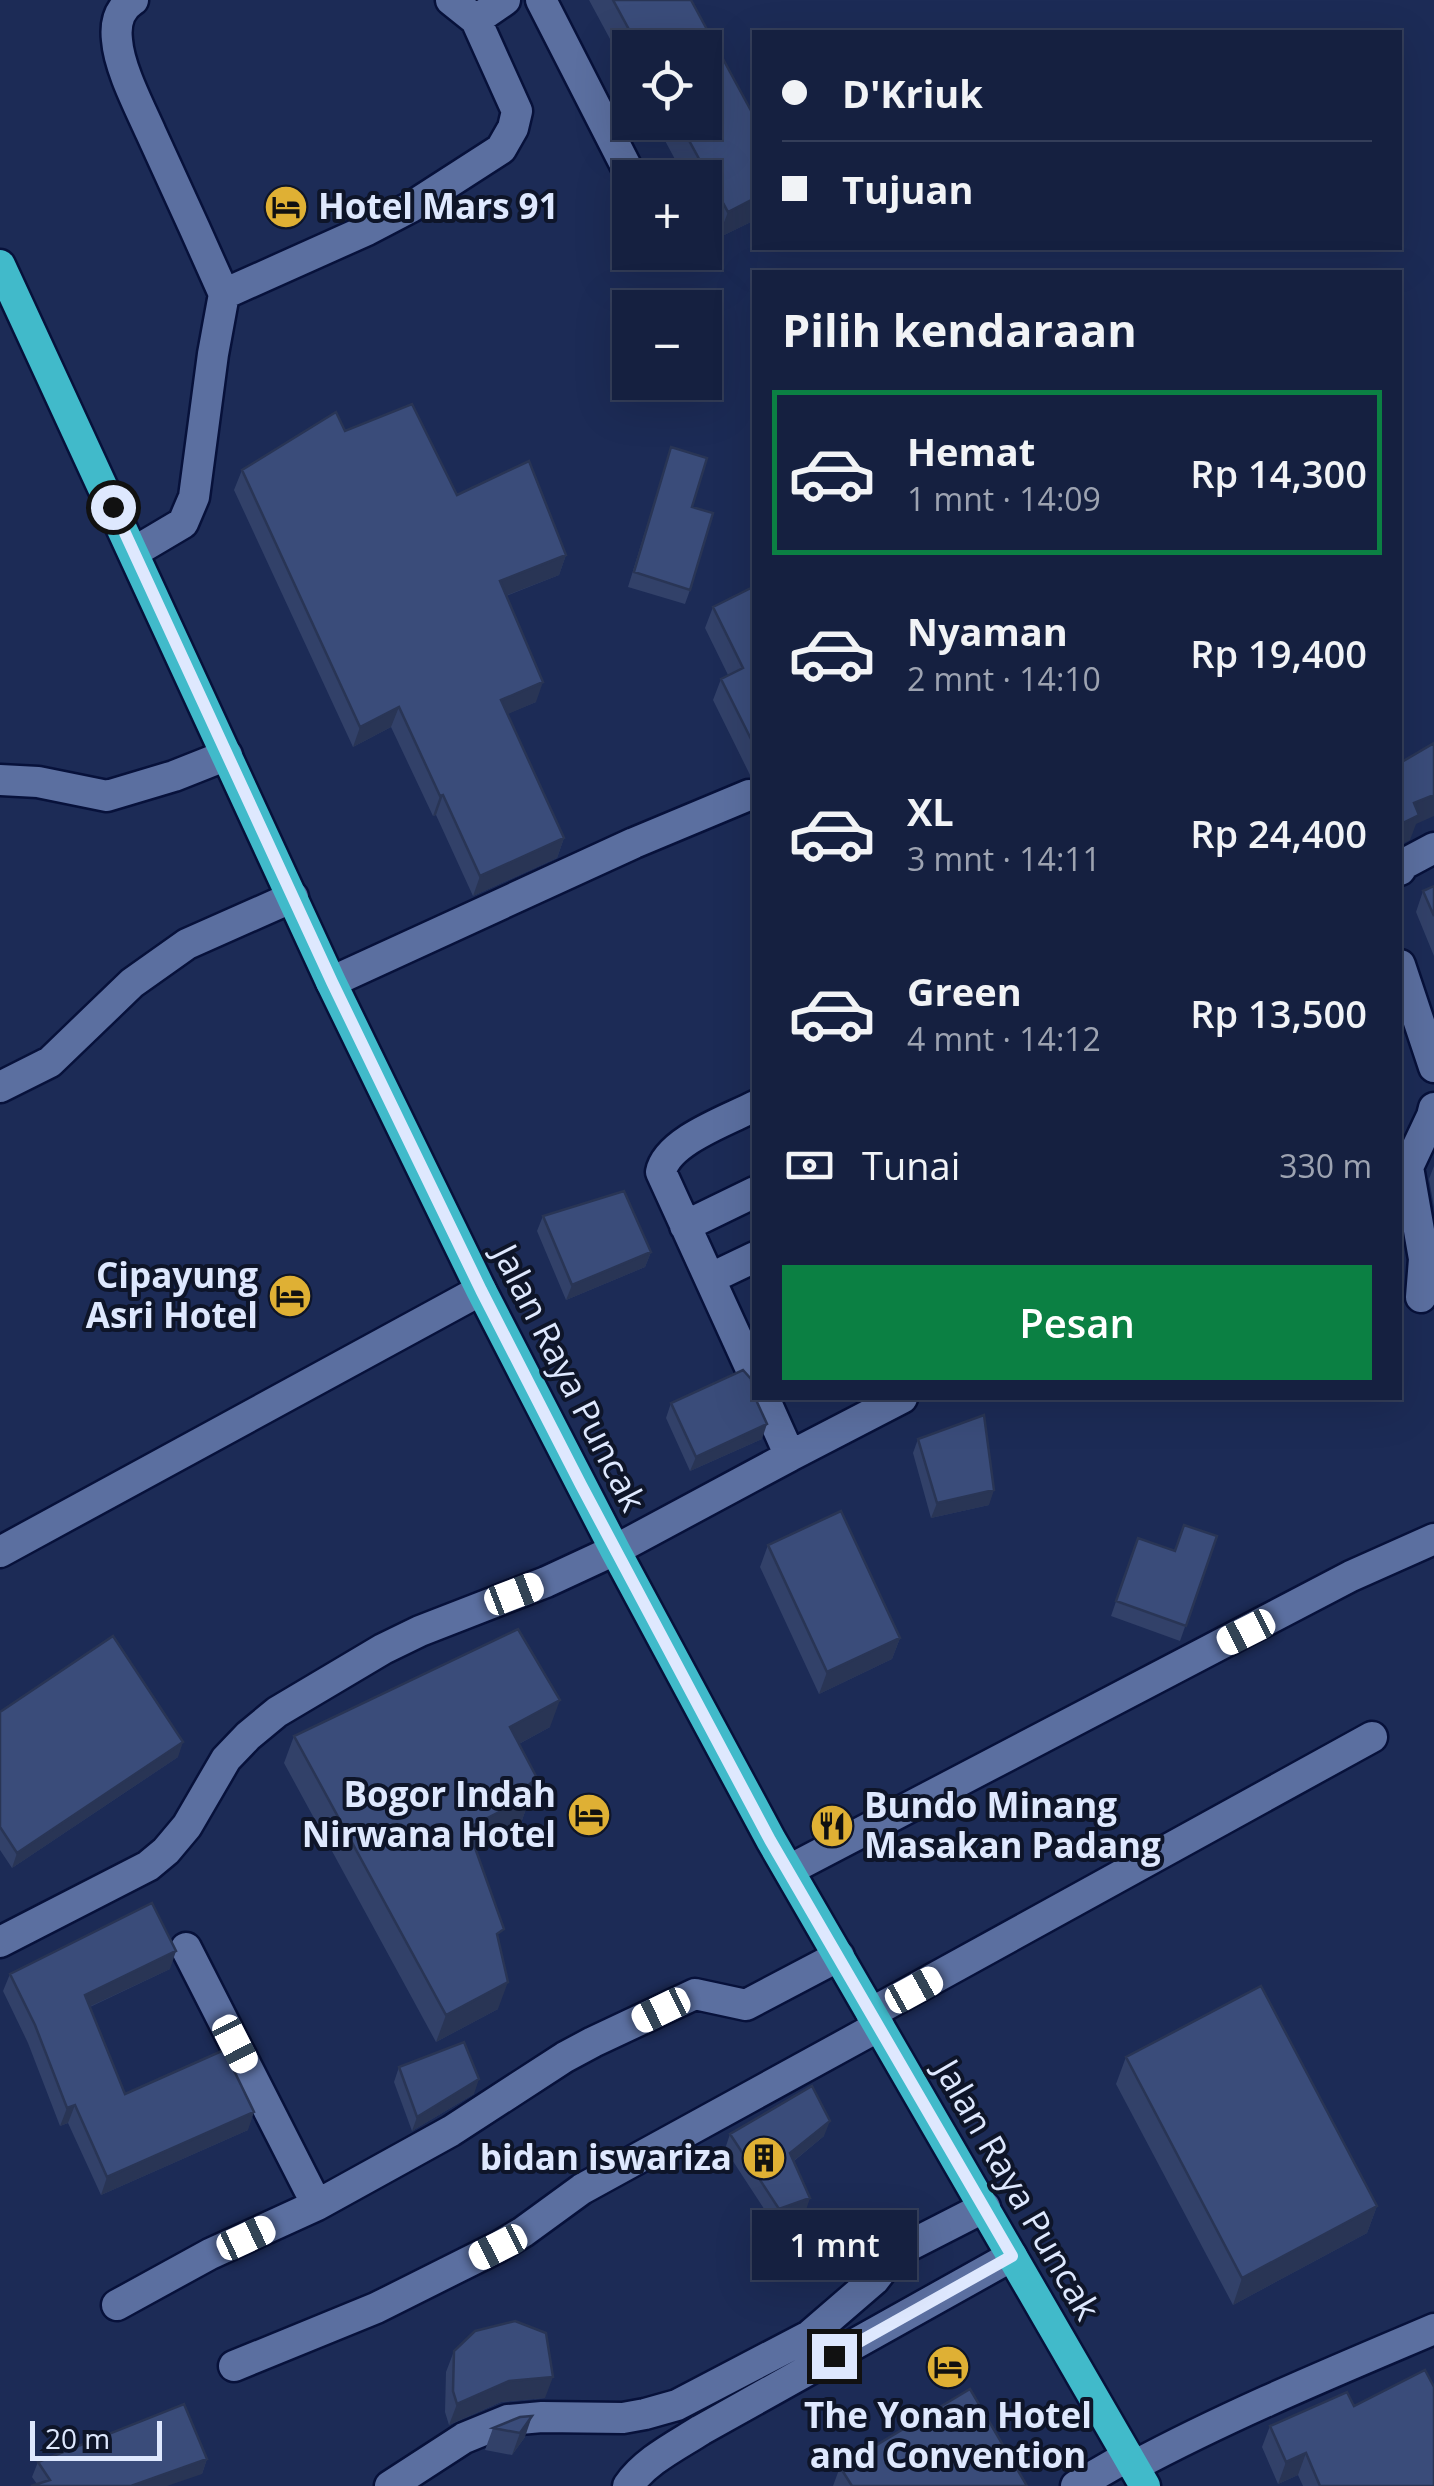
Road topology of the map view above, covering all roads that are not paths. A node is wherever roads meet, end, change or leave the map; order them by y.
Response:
1 (133, 0) edge
2 (451, 0) edge
3 (505, 0) edge
4 (541, 0) edge
5 (476, 20) junction
6 (623, 160) edge
7 (0, 265) edge
8 (224, 294) junction
9 (134, 552) junction
10 (227, 756) junction
11 (0, 780) edge
12 (749, 795) dead end
13 (1434, 848) edge
14 (1402, 867) edge
15 (294, 897) junction
16 (1402, 970) edge
17 (332, 982) junction
18 (1434, 1067) edge
19 (0, 1087) edge
20 (752, 1108) edge
21 (1434, 1108) edge
22 (752, 1193) edge
23 (685, 1226) junction
24 (752, 1258) edge
25 (711, 1278) junction
26 (481, 1290) junction
27 (1421, 1297) dead end
28 (744, 1318) edge
29 (752, 1362) edge
30 (765, 1400) edge
31 (898, 1400) edge
32 (790, 1456) junction
33 (1434, 1539) edge
34 (614, 1550) junction
35 (0, 1552) edge
36 (1372, 1737) dead end
37 (788, 1870) junction
38 (0, 1942) edge
39 (186, 1948) dead end
40 (839, 1956) junction
41 (875, 2019) junction
42 (317, 2205) junction
43 (984, 2208) junction
44 (1012, 2256) junction
45 (117, 2305) dead end
46 (1434, 2329) edge
47 (234, 2366) dead end
48 (1136, 2470) edge
49 (390, 2486) edge
50 (628, 2486) edge
51 (1076, 2486) edge

1 - 8 street
2 - 5 street
3 - 5 street
4 - 6 street
5 - 8 street
7 - 9 highway, Jalan Raya Puncak
8 - 9 street
9 - 10 highway, Jalan Raya Puncak
10 - 11 street
10 - 15 highway, Jalan Raya Puncak
12 - 17 street
13 - 14 street
15 - 17 highway, Jalan Raya Puncak
15 - 19 street
16 - 18 street
17 - 26 highway, Jalan Raya Puncak
20 - 23 street
21 - 27 street
22 - 23 street
23 - 25 street
24 - 25 street
25 - 28 street
26 - 34 highway, Jalan Raya Puncak
26 - 35 street
28 - 29 street
30 - 32 street
31 - 32 street
32 - 34 street
33 - 37 street
34 - 37 highway, Jalan Raya Puncak
34 - 38 street
36 - 41 street
37 - 40 highway, Jalan Raya Puncak
39 - 42 street
40 - 41 highway, Jalan Raya Puncak
40 - 42 street
41 - 43 highway, Jalan Raya Puncak
41 - 47 street
42 - 45 street
43 - 44 highway, Jalan Raya Puncak
43 - 49 street
44 - 48 highway, Jalan Raya Puncak
44 - 50 street
46 - 48 street
48 - 51 street

